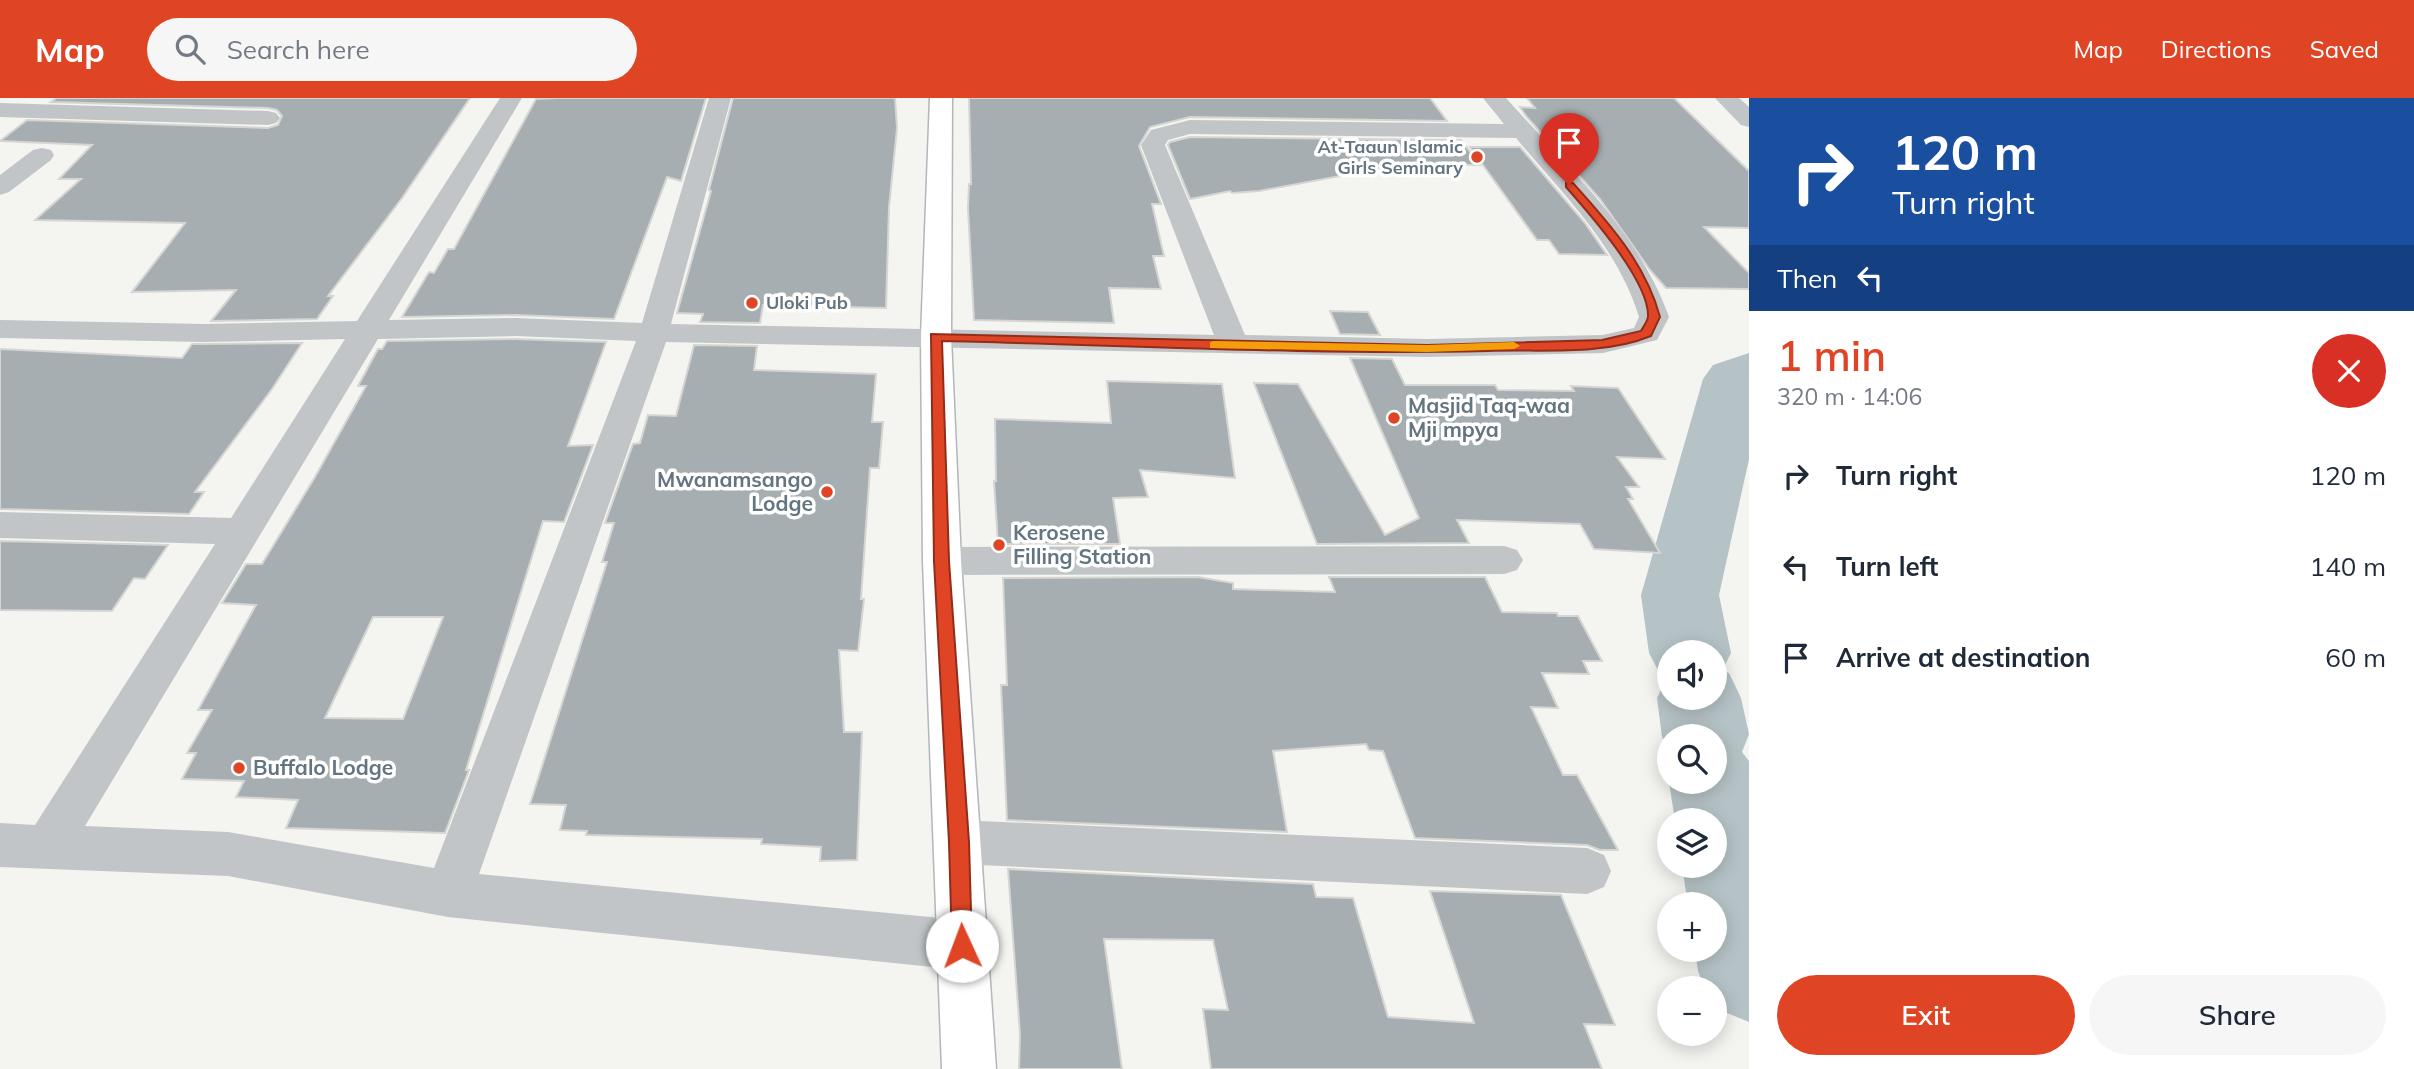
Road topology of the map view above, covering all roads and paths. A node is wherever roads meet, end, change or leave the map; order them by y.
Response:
1 (511, 98) edge
2 (720, 98) edge
3 (941, 98) edge
4 (1493, 98) edge
5 (1726, 98) edge
6 (0, 110) edge
7 (268, 118) dead end
8 (1749, 120) edge
9 (1523, 131) junction
10 (43, 155) dead end
11 (0, 187) edge
12 (0, 329) edge
13 (368, 331) junction
14 (654, 333) junction
15 (936, 337) junction
16 (1234, 345) junction
17 (0, 525) edge
18 (241, 531) junction
19 (1504, 560) dead end
20 (942, 561) junction
21 (959, 842) junction
22 (0, 845) edge
23 (47, 847) junction
24 (1587, 871) dead end
25 (448, 894) junction
26 (962, 946) junction
27 (969, 1069) edge

1 - 13 street
2 - 14 street
3 - 15 street
4 - 9 street
5 - 8 street
6 - 7 street
9 - 16 street
9 - 16 street
10 - 11 street
12 - 13 street
13 - 14 street
13 - 18 street
14 - 15 street
14 - 25 street
15 - 16 street
15 - 20 street
17 - 18 street
18 - 23 street
19 - 20 street
20 - 21 street
21 - 24 street
21 - 26 street
22 - 23 street
23 - 25 street
25 - 26 street
26 - 27 street

